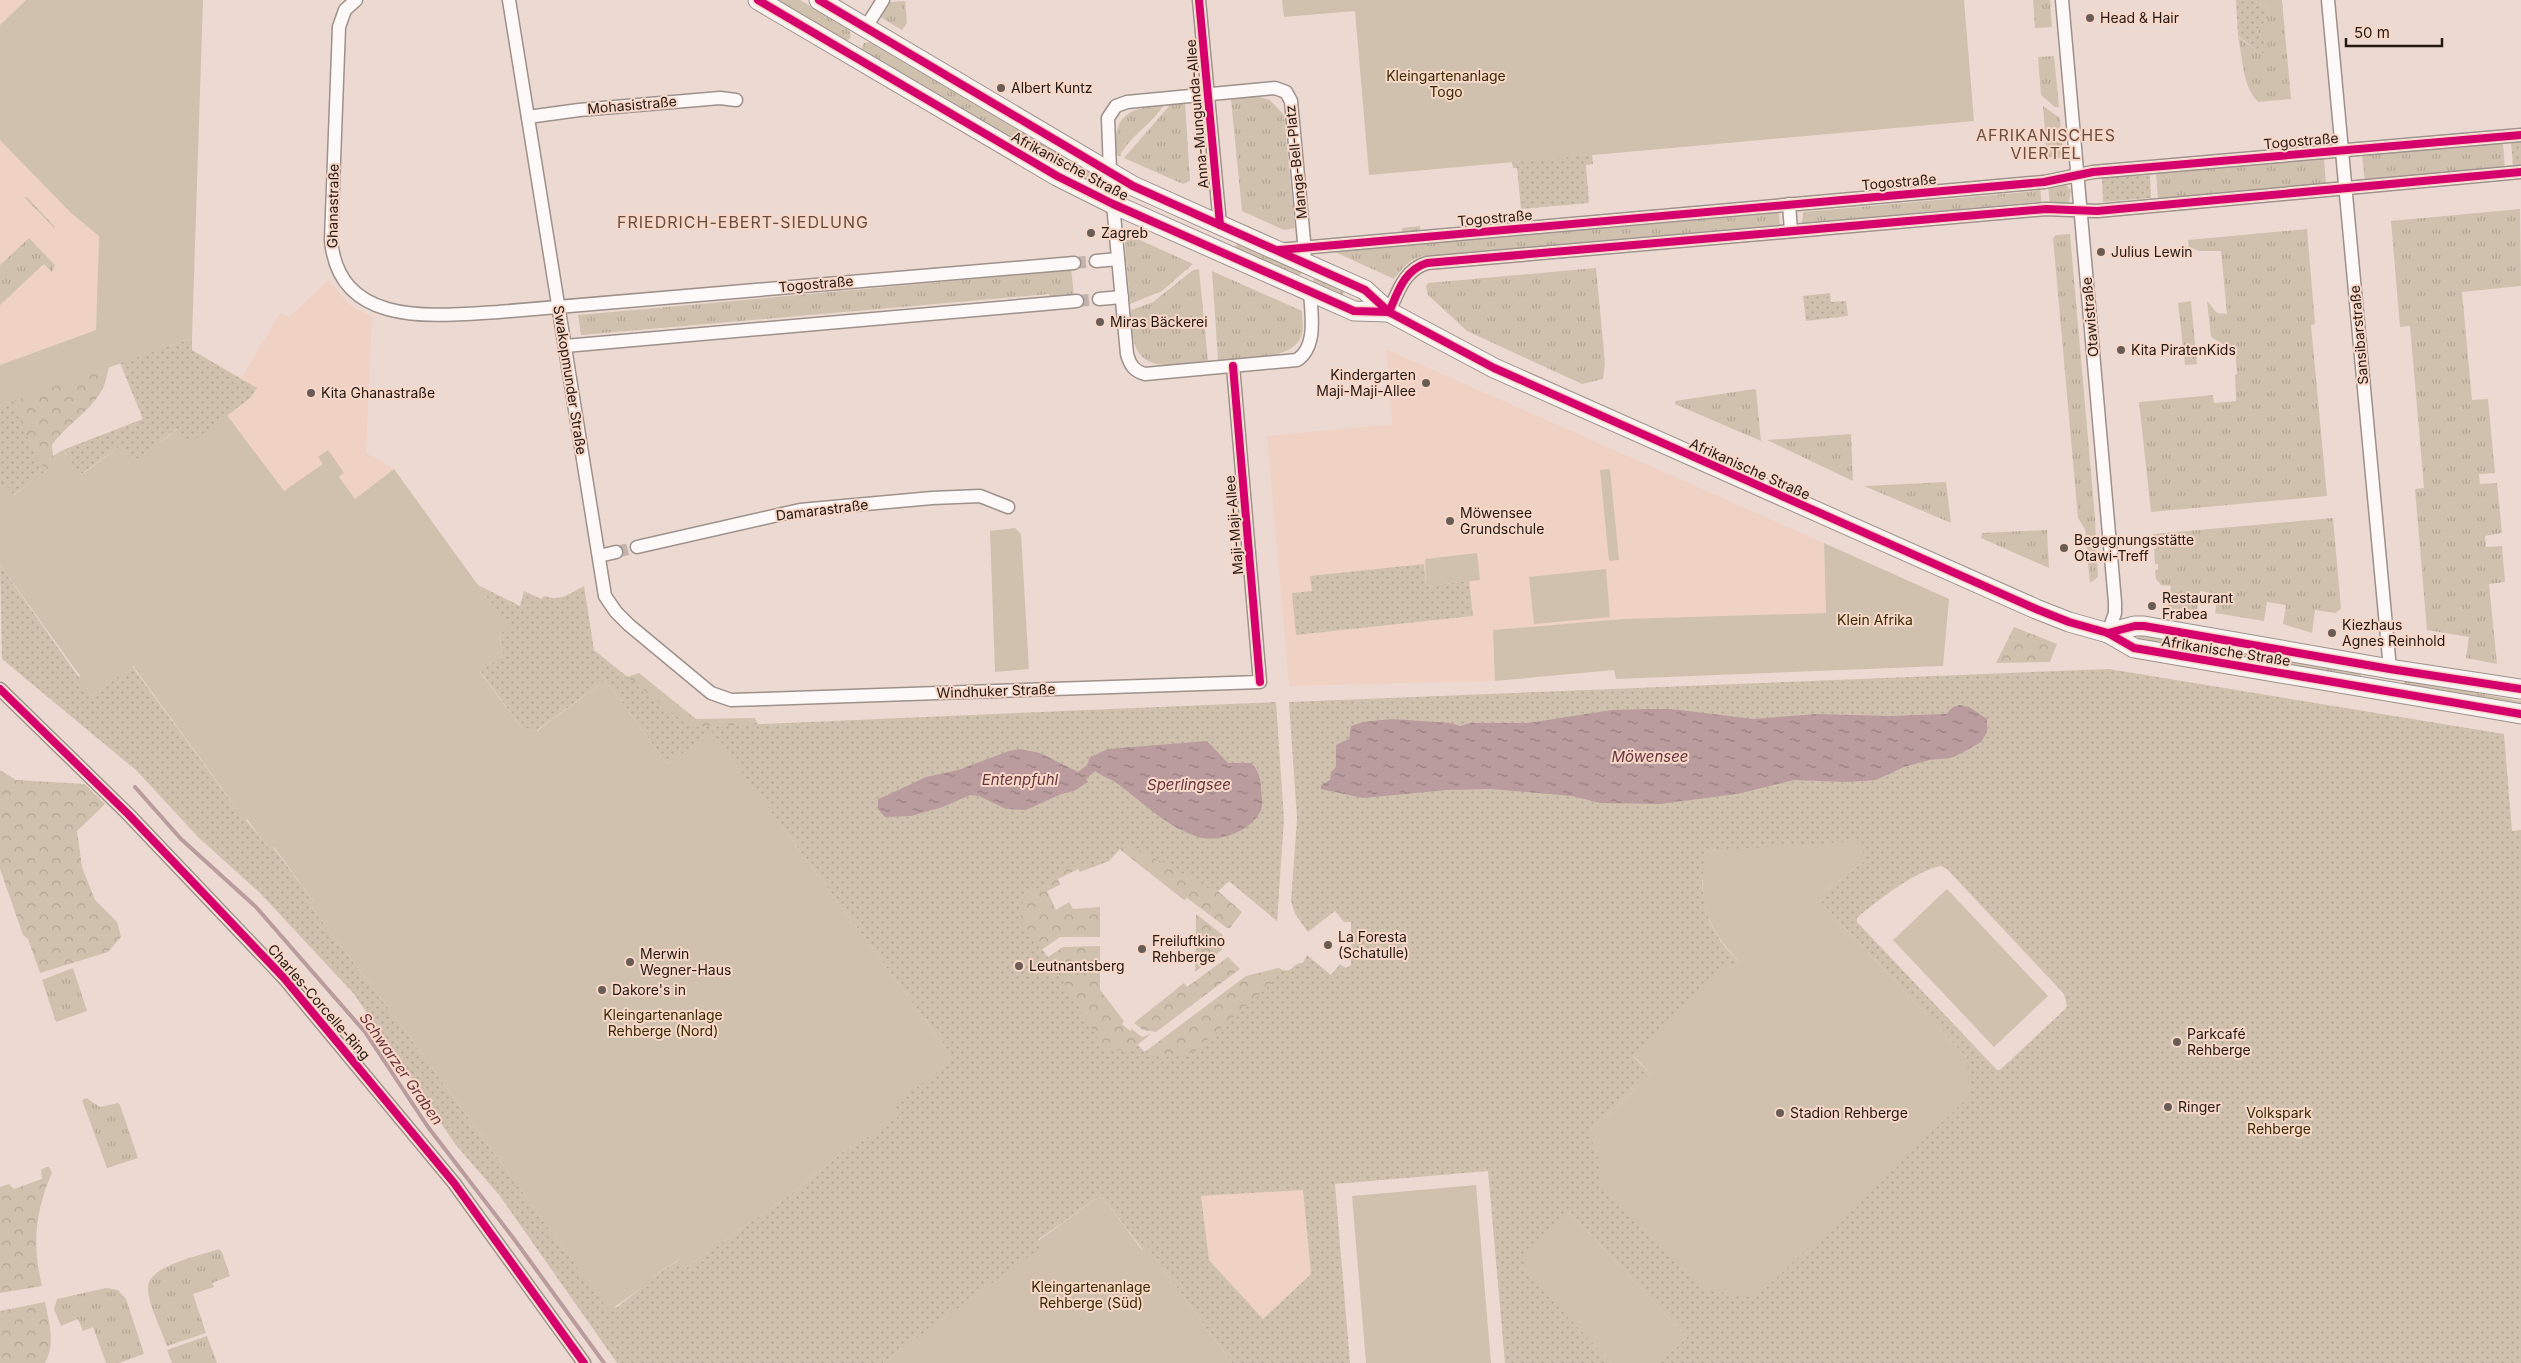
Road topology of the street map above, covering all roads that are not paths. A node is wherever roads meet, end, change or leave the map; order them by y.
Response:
1 (356, 0) edge
2 (509, 0) edge
3 (758, 0) edge
4 (819, 0) edge
5 (883, 0) edge
6 (1199, 0) edge
7 (2062, 0) edge
8 (2328, 0) edge
9 (866, 27) junction
10 (851, 54) junction
11 (1208, 94) junction
12 (736, 100) dead end
13 (528, 117) junction
14 (2521, 135) edge
15 (1072, 149) junction
16 (2342, 150) junction
17 (1110, 172) junction
18 (2521, 172) edge
19 (2077, 175) junction
20 (1057, 176) junction
21 (2346, 189) junction
22 (1113, 204) junction
23 (1789, 204) junction
24 (2080, 210) junction
25 (1220, 225) junction
26 (1791, 232) junction
27 (1222, 252) junction
28 (1306, 254) junction
29 (1118, 259) junction
30 (1096, 261) tunnel mouth
31 (1074, 263) tunnel mouth
32 (1310, 291) junction
33 (1122, 297) junction
34 (1099, 299) tunnel mouth
35 (1077, 301) tunnel mouth
36 (558, 307) junction
37 (1388, 312) junction
38 (565, 346) junction
39 (1233, 366) junction
40 (1008, 507) dead end
41 (637, 547) tunnel mouth
42 (616, 552) tunnel mouth
43 (599, 556) junction
44 (2108, 633) junction
45 (2390, 669) junction
46 (1260, 682) joint
47 (0, 689) edge
48 (2521, 689) edge
49 (2387, 691) junction
50 (731, 700) joint
51 (2521, 714) edge
52 (584, 1363) edge

1 - 36 street, Ghanastraße
2 - 13 street, Swakopmunder Straße
3 - 10 street, Afrikanische Straße
4 - 9 street, Afrikanische Straße
5 - 9 street
6 - 11 street, Anna-Mungunda-Allee
7 - 19 street, Otawistraße
8 - 16 street, Sansibarstraße
9 - 10 street
9 - 15 street, Afrikanische Straße
10 - 20 street, Afrikanische Straße
11 - 17 street, Manga-Bell-Platz
11 - 25 street, Anna-Mungunda-Allee
11 - 28 street, Manga-Bell-Platz
12 - 13 street, Mohasistraße
13 - 36 street, Swakopmunder Straße
14 - 16 street, Togostraße
15 - 17 street, Afrikanische Straße
15 - 20 street, Afrikanische Straße
16 - 19 street, Togostraße
16 - 21 street, Sansibarstraße
17 - 22 street, Afrikanische Straße
17 - 25 street, Afrikanische Straße
18 - 21 street
19 - 23 street, Togostraße
19 - 24 street, Otawistraße
20 - 22 street, Afrikanische Straße
21 - 24 street
21 - 45 street, Sansibarstraße
22 - 27 street, Afrikanische Straße
22 - 29 street
23 - 26 street
23 - 28 street, Togostraße
24 - 26 street
24 - 44 street, Otawistraße
25 - 27 street
25 - 28 street, Afrikanische Straße
26 - 37 street
27 - 32 street, Afrikanische Straße
28 - 32 street
28 - 37 street, Afrikanische Straße
29 - 30 street
29 - 33 street
31 - 36 street, Togostraße
32 - 37 street, Afrikanische Straße
32 - 39 street
33 - 34 street
33 - 39 street
35 - 38 street
36 - 38 street, Swakopmunder Straße
37 - 44 street, Afrikanische Straße
38 - 43 street, Swakopmunder Straße
39 - 46 street, Maji-Maji-Allee
40 - 41 street, Damarastraße
42 - 43 street
43 - 50 street, Swakopmunder Straße
44 - 45 street, Afrikanische Straße
44 - 49 street, Afrikanische Straße
45 - 48 street, Afrikanische Straße
45 - 49 street
46 - 50 street, Windhuker Straße
47 - 52 street, Charles-Corcelle-Ring
49 - 51 street, Afrikanische Straße

